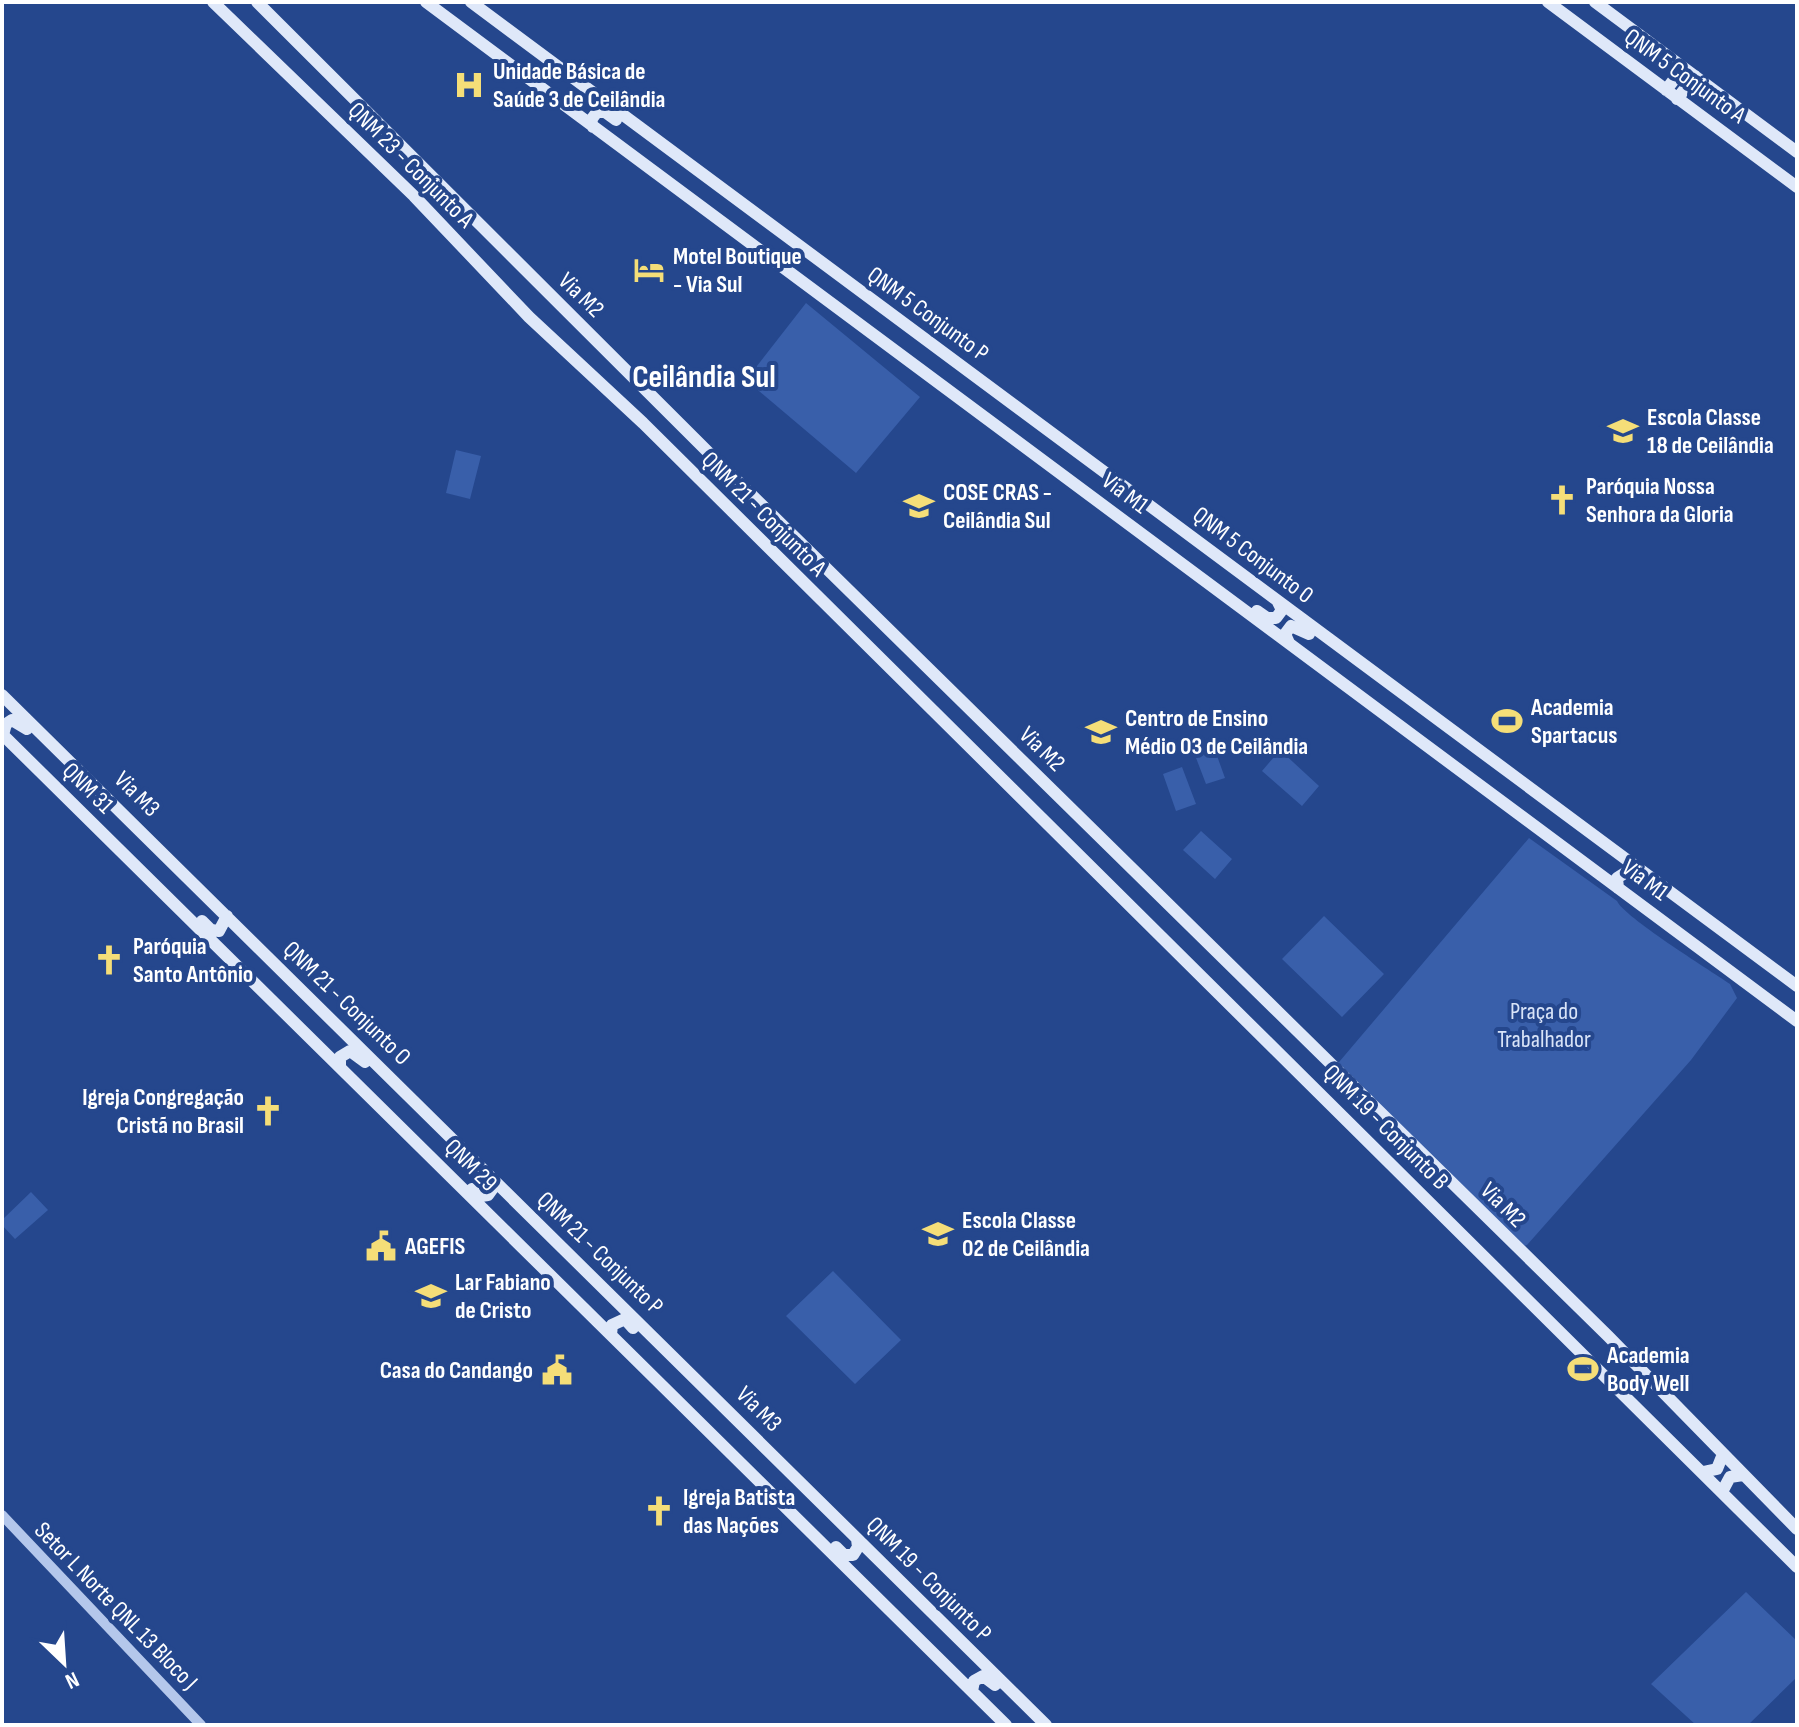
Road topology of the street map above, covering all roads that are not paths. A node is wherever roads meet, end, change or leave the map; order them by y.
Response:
1 (213, 2) edge
2 (257, 2) edge
3 (426, 2) edge
4 (471, 2) edge
5 (1548, 2) edge
6 (1595, 2) edge
7 (486, 46) junction
8 (1683, 68) junction
9 (1695, 76) junction
10 (586, 88) junction
11 (1666, 90) junction
12 (1677, 99) junction
13 (593, 127) junction
14 (1797, 152) edge
15 (696, 171) junction
16 (1797, 187) edge
17 (481, 227) junction
18 (491, 238) junction
19 (461, 245) junction
20 (471, 257) junction
21 (613, 395) joint
22 (1069, 445) joint
23 (705, 449) junction
24 (680, 462) junction
25 (691, 473) junction
26 (1210, 584) junction
27 (1278, 601) junction
28 (1289, 643) junction
29 (1350, 655) junction
30 (2, 695) edge
31 (3, 734) edge
32 (80, 770) junction
33 (1105, 841) junction
34 (1603, 844) junction
35 (163, 850) joint
36 (1567, 850) junction
37 (1115, 851) junction
38 (1085, 861) junction
39 (1095, 872) junction
40 (142, 873) joint
41 (155, 885) junction
42 (1618, 888) junction
43 (1674, 895) junction
44 (227, 916) junction
45 (1797, 986) edge
46 (1235, 1010) joint
47 (1797, 1021) edge
48 (1311, 1046) junction
49 (1322, 1057) junction
50 (1292, 1066) junction
51 (340, 1067) junction
52 (1305, 1078) junction
53 (431, 1116) junction
54 (426, 1152) junction
55 (493, 1179) junction
56 (611, 1335) junction
57 (689, 1372) junction
58 (704, 1385) joint
59 (1723, 1454) junction
60 (783, 1464) joint
61 (1703, 1472) junction
62 (1743, 1475) junction
63 (1722, 1492) junction
64 (787, 1508) junction
65 (2, 1515) edge
66 (1797, 1529) edge
67 (857, 1539) junction
68 (1797, 1567) edge
69 (972, 1691) junction
70 (201, 1725) edge
71 (1006, 1725) edge
72 (1045, 1725) edge

1 - 19 main road, QNM 23 - Conjunto A
2 - 17 main road, Via M2
3 - 7 main road, Via M1
4 - 10 main road
5 - 11 main road, QNM 5 Conjunto A
6 - 8 main road
7 - 10 main road
7 - 13 main road, Via M1
8 - 9 main road
8 - 11 main road
9 - 12 main road
9 - 14 main road
10 - 15 main road
11 - 12 main road, QNM 5 Conjunto A
12 - 16 main road, QNM 5 Conjunto A
13 - 15 main road
13 - 26 main road, Via M1
15 - 22 main road, QNM 5 Conjunto P
17 - 18 main road, Via M2
17 - 19 main road
18 - 20 main road
18 - 23 main road, Via M2
19 - 20 main road, QNM 23 - Conjunto A
20 - 21 main road, QNM 23 - Conjunto A
21 - 24 main road, QNM 21 - Conjunto A
22 - 27 main road, QNM 5 Conjunto 0
23 - 24 main road
23 - 25 main road
23 - 33 main road, Via M2
24 - 25 main road, QNM 21 - Conjunto A
25 - 38 main road, QNM 21 - Conjunto A
26 - 27 main road
26 - 28 main road, Via M1
27 - 29 main road, QNM 5 Conjunto 0
28 - 29 main road
28 - 36 main road, Via M1
29 - 34 main road, QNM 5 Conjunto 0
30 - 32 main road
31 - 32 main road
31 - 40 main road, QNM 31
32 - 35 main road, Via M3
33 - 37 main road, Via M2
33 - 38 main road
34 - 36 main road
34 - 43 main road
35 - 44 main road, QNM 21 - Conjunto O
36 - 42 main road, Via M1
37 - 39 main road
37 - 48 main road, Via M2
38 - 39 main road, QNM 21 - Conjunto A
39 - 46 main road, QNM 21 - Conjunto A
40 - 41 main road, QNM 29
41 - 44 main road
41 - 51 main road, QNM 29
42 - 43 main road
42 - 47 main road, Via M1
43 - 45 main road
44 - 53 main road, QNM 21 - Conjunto O
46 - 50 main road, QNM 19 - Conjunto B
48 - 49 main road, Via M2
48 - 50 main road
49 - 52 main road
49 - 59 main road, Via M2
50 - 52 main road, QNM 19 - Conjunto B
51 - 53 main road
51 - 54 main road, QNM 29
52 - 61 main road, QNM 19 - Conjunto B
53 - 55 main road, QNM 21 - Conjunto P
54 - 55 main road
54 - 56 main road, QNM 29
55 - 57 main road, QNM 21 - Conjunto P
56 - 57 main road
56 - 64 main road, QNM 29
57 - 58 main road, QNM 21 - Conjunto P
58 - 60 main road, Via M3
59 - 61 main road
59 - 62 main road, Via M2
60 - 67 main road, QNM 19 - Conjunto P
61 - 63 main road, QNM 19 - Conjunto B
62 - 63 main road
62 - 66 main road, Via M2
63 - 68 main road, QNM 19 - Conjunto B
64 - 67 main road
64 - 69 main road
65 - 70 street, Setor L Norte QNL 13 Bloco J
67 - 72 main road, QNM 19 - Conjunto P
69 - 71 main road
69 - 72 main road

